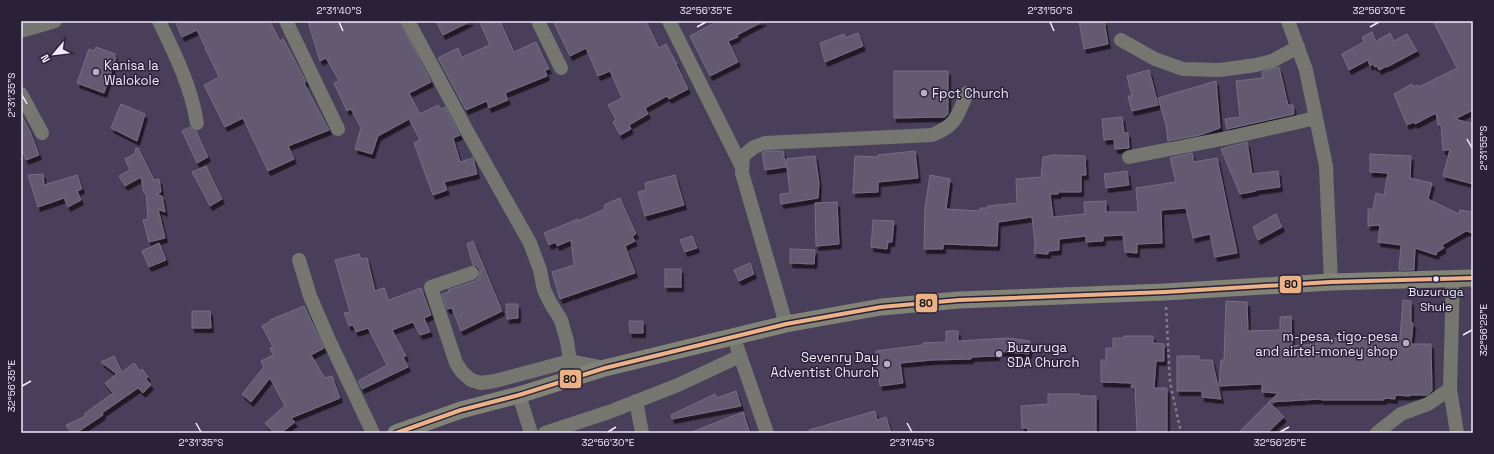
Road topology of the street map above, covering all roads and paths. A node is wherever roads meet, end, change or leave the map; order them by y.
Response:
1 (55, 21) edge
2 (159, 21) edge
3 (286, 21) edge
4 (408, 21) edge
5 (538, 21) edge
6 (669, 21) edge
7 (1288, 21) edge
8 (21, 31) edge
9 (1120, 40) dead end
10 (1298, 47) junction
11 (561, 68) dead end
12 (967, 93) dead end
13 (21, 94) edge
14 (1316, 118) junction
15 (197, 123) dead end
16 (338, 129) dead end
17 (42, 134) dead end
18 (1129, 157) dead end
19 (742, 167) junction
20 (300, 260) dead end
21 (472, 272) dead end
22 (1473, 278) edge
23 (1453, 279) junction
24 (1332, 282) junction
25 (1165, 292) junction
26 (786, 324) junction
27 (734, 337) junction
28 (740, 356) junction
29 (570, 361) junction
30 (605, 368) junction
31 (1450, 389) junction
32 (519, 395) junction
33 (636, 401) junction
34 (402, 432) edge
35 (373, 433) edge
36 (531, 433) edge
37 (545, 433) edge
38 (642, 433) edge
39 (767, 433) edge
40 (1181, 433) edge
41 (1378, 433) edge
42 (1457, 433) edge

1 - 8 street
2 - 15 street
3 - 16 street
4 - 29 street
5 - 11 street
6 - 19 street
7 - 10 street
9 - 10 street
10 - 14 street
12 - 19 street
13 - 17 street
14 - 18 street
14 - 24 street
19 - 26 street
20 - 35 street
21 - 29 street
22 - 23 main road
23 - 24 main road
23 - 31 street
24 - 25 main road
25 - 26 main road
25 - 40 path
26 - 27 main road
27 - 28 street
27 - 30 main road
28 - 33 street
28 - 39 street
29 - 30 street
30 - 32 main road
31 - 41 street
31 - 42 street
32 - 34 main road
32 - 36 street
33 - 37 street
33 - 38 street

